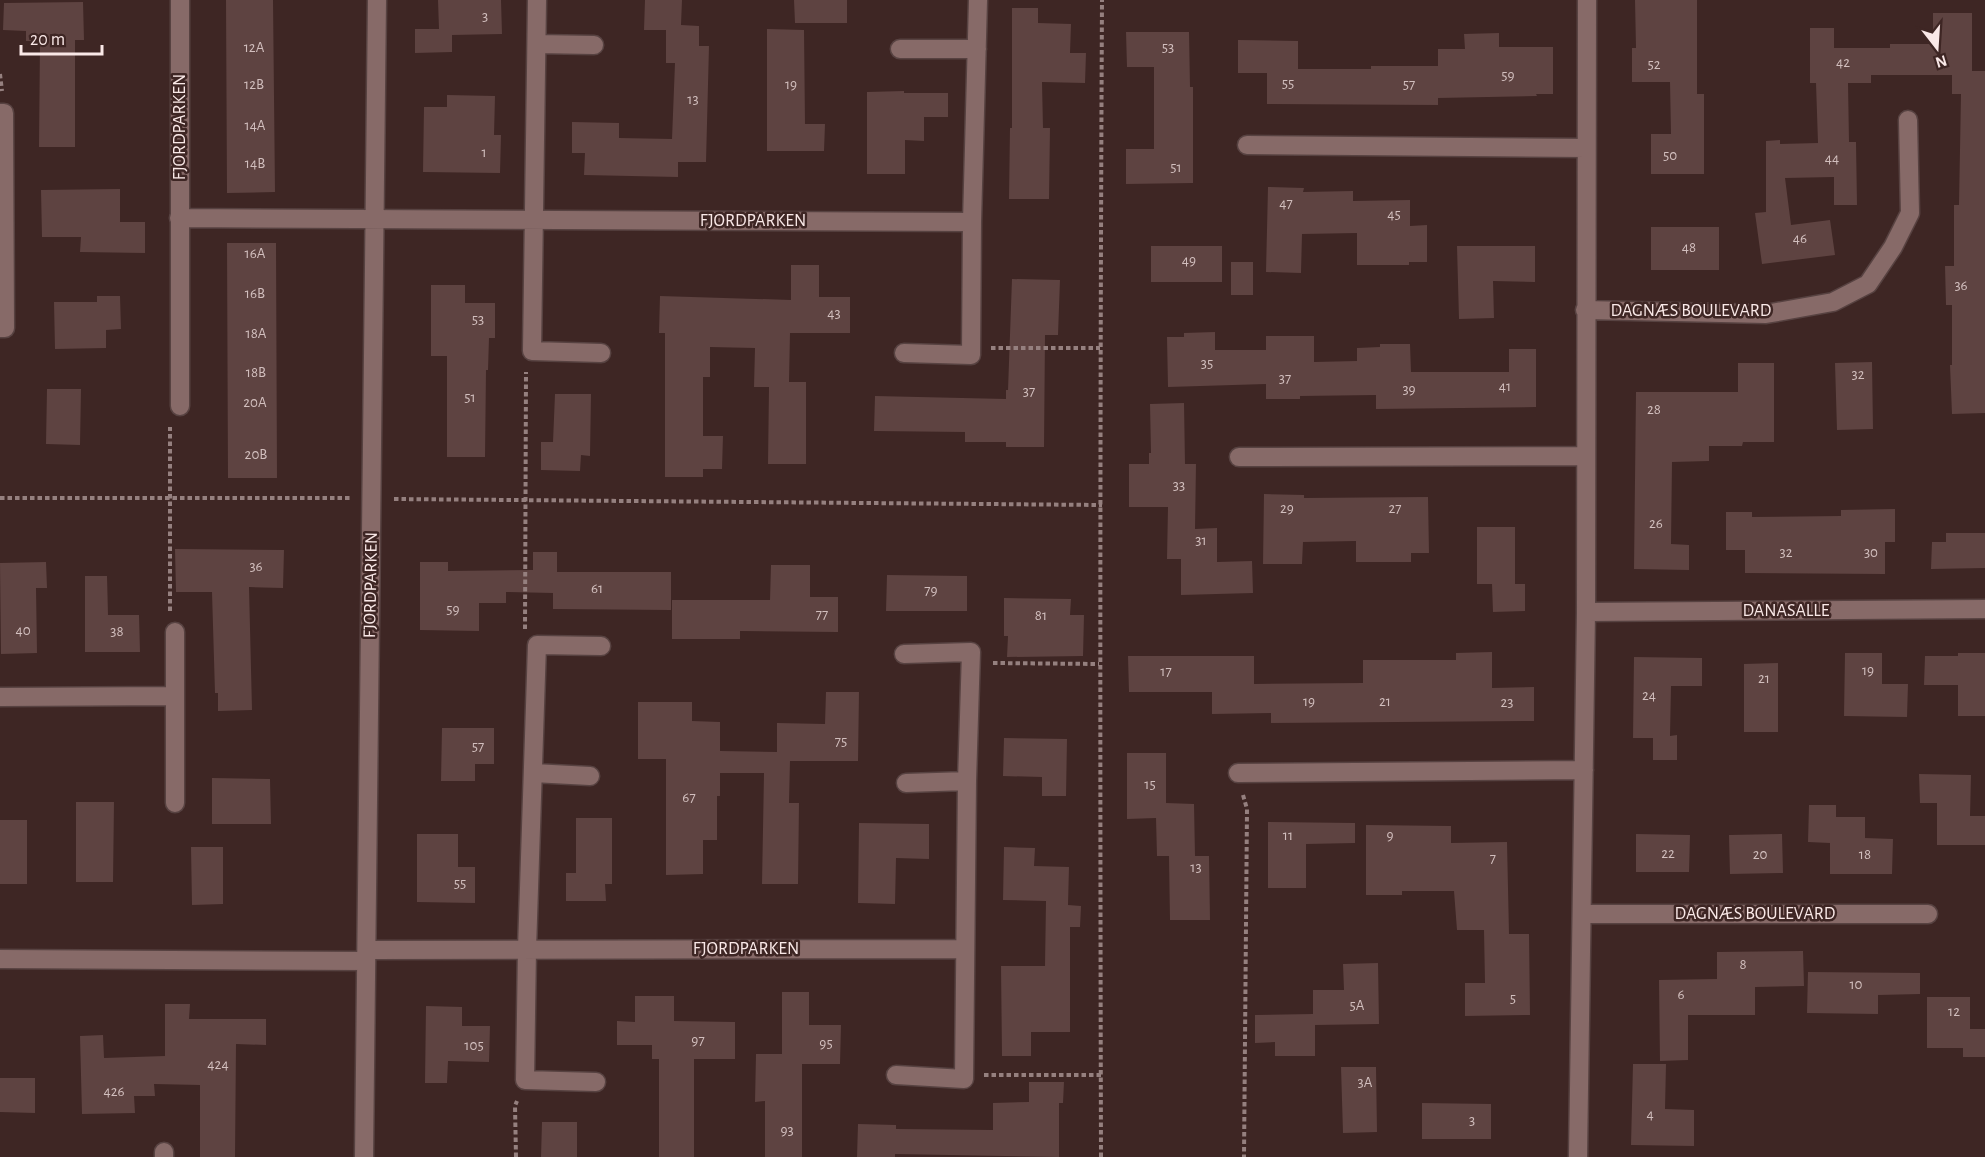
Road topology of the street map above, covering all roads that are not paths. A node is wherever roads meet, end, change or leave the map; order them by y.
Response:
1 (180, 0) edge
2 (377, 0) edge
3 (537, 0) edge
4 (978, 0) edge
5 (1587, 0) edge
6 (537, 44) junction
7 (594, 45) dead end
8 (900, 49) dead end
9 (977, 49) junction
10 (0, 113) edge
11 (1908, 120) dead end
12 (1247, 145) dead end
13 (1586, 148) junction
14 (179, 218) junction
15 (375, 219) junction
16 (535, 220) junction
17 (972, 222) junction
18 (1585, 310) junction
19 (0, 328) edge
20 (601, 353) dead end
21 (904, 353) dead end
22 (180, 406) road end
23 (1585, 456) junction
24 (1239, 457) dead end
25 (1985, 609) edge
26 (1586, 612) junction
27 (175, 632) road end
28 (601, 646) dead end
29 (904, 654) dead end
30 (174, 696) junction
31 (0, 697) edge
32 (1584, 770) junction
33 (533, 773) junction
34 (1238, 773) road end
35 (590, 776) dead end
36 (967, 781) junction
37 (906, 783) dead end
38 (176, 803) dead end
39 (1582, 914) junction
40 (1928, 914) dead end
41 (527, 949) junction
42 (965, 950) junction
43 (367, 956) junction
44 (0, 959) edge
45 (896, 1075) dead end
46 (596, 1082) dead end
47 (364, 1157) edge
48 (1578, 1157) edge

1 - 14 street, FJORDPARKEN
2 - 15 street, FJORDPARKEN
3 - 6 street
4 - 9 street
5 - 13 street, DAGNÆS BOULEVARD
6 - 7 street
6 - 16 street
8 - 9 street
9 - 17 street
10 - 19 street
11 - 18 street, DAGNÆS BOULEVARD
12 - 13 street
13 - 18 street, DAGNÆS BOULEVARD
14 - 15 street, FJORDPARKEN
14 - 22 street, FJORDPARKEN
15 - 16 street, FJORDPARKEN
15 - 43 street, FJORDPARKEN
16 - 17 street, FJORDPARKEN
16 - 20 street
17 - 21 street
18 - 23 street, DAGNÆS BOULEVARD
23 - 24 street
23 - 26 street, DAGNÆS BOULEVARD
25 - 26 street, DANASALLE
26 - 32 street, DAGNÆS BOULEVARD
27 - 30 street
28 - 33 street
29 - 36 street
30 - 31 street
30 - 38 street
32 - 34 street
32 - 39 street, DAGNÆS BOULEVARD
33 - 35 street
33 - 41 street
36 - 37 street
36 - 42 street
39 - 40 street, DAGNÆS BOULEVARD
39 - 48 street, DAGNÆS BOULEVARD
41 - 42 street, FJORDPARKEN
41 - 43 street, FJORDPARKEN
41 - 46 street
42 - 45 street
43 - 44 street, FJORDPARKEN
43 - 47 street, FJORDPARKEN

